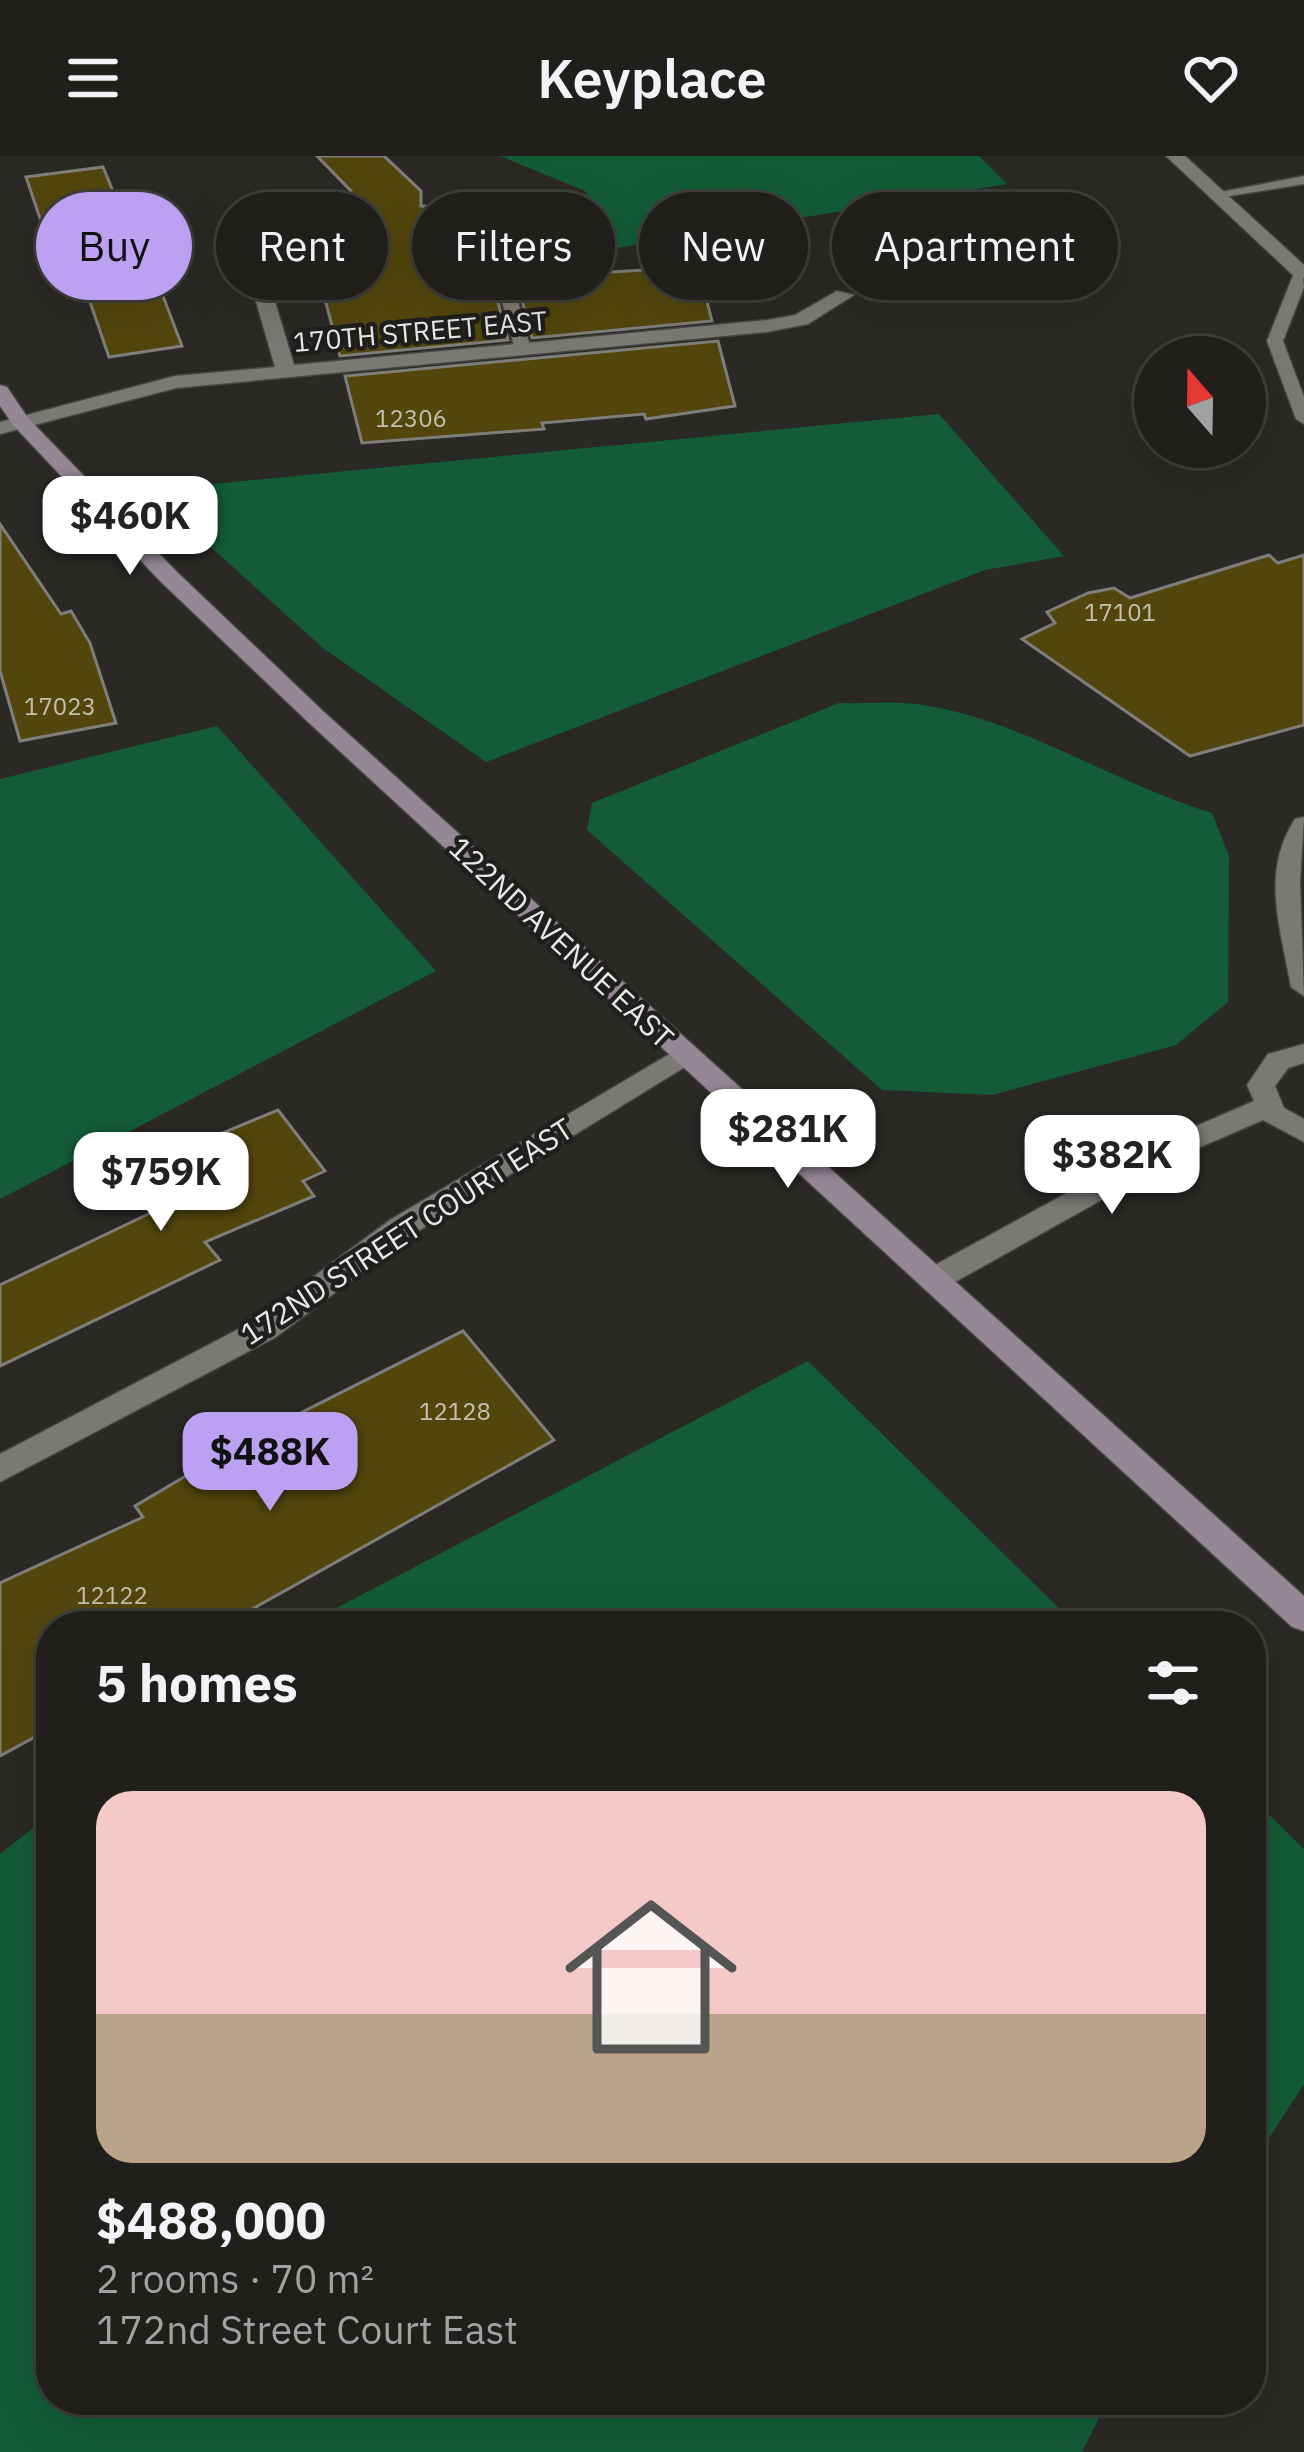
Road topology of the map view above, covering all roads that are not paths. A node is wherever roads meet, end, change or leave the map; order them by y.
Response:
1 (1175, 156) edge
2 (1304, 180) edge
3 (1217, 194) junction
4 (1303, 273) edge
5 (265, 300) edge
6 (510, 300) edge
7 (836, 300) edge
8 (523, 350) junction
9 (286, 371) junction
10 (0, 391) edge
11 (1304, 419) edge
12 (11, 425) edge
13 (1304, 824) edge
14 (1304, 987) edge
15 (1304, 1053) edge
16 (683, 1055) junction
17 (1269, 1106) junction
18 (1304, 1132) edge
19 (935, 1279) junction
20 (0, 1468) edge
21 (1304, 1617) edge

1 - 3 street
2 - 3 lane
3 - 4 street
4 - 11 lane
5 - 9 street
6 - 8 lane
7 - 8 street, 170TH STREET EAST
8 - 9 street, 170TH STREET EAST
9 - 12 street, 170TH STREET EAST
10 - 12 main road, 122ND AVENUE EAST
12 - 16 main road, 122ND AVENUE EAST
13 - 14 street
15 - 17 street
16 - 19 main road, 122ND AVENUE EAST
16 - 20 street, 172ND STREET COURT EAST
17 - 18 street
17 - 19 street
19 - 21 main road, 122ND AVENUE EAST

